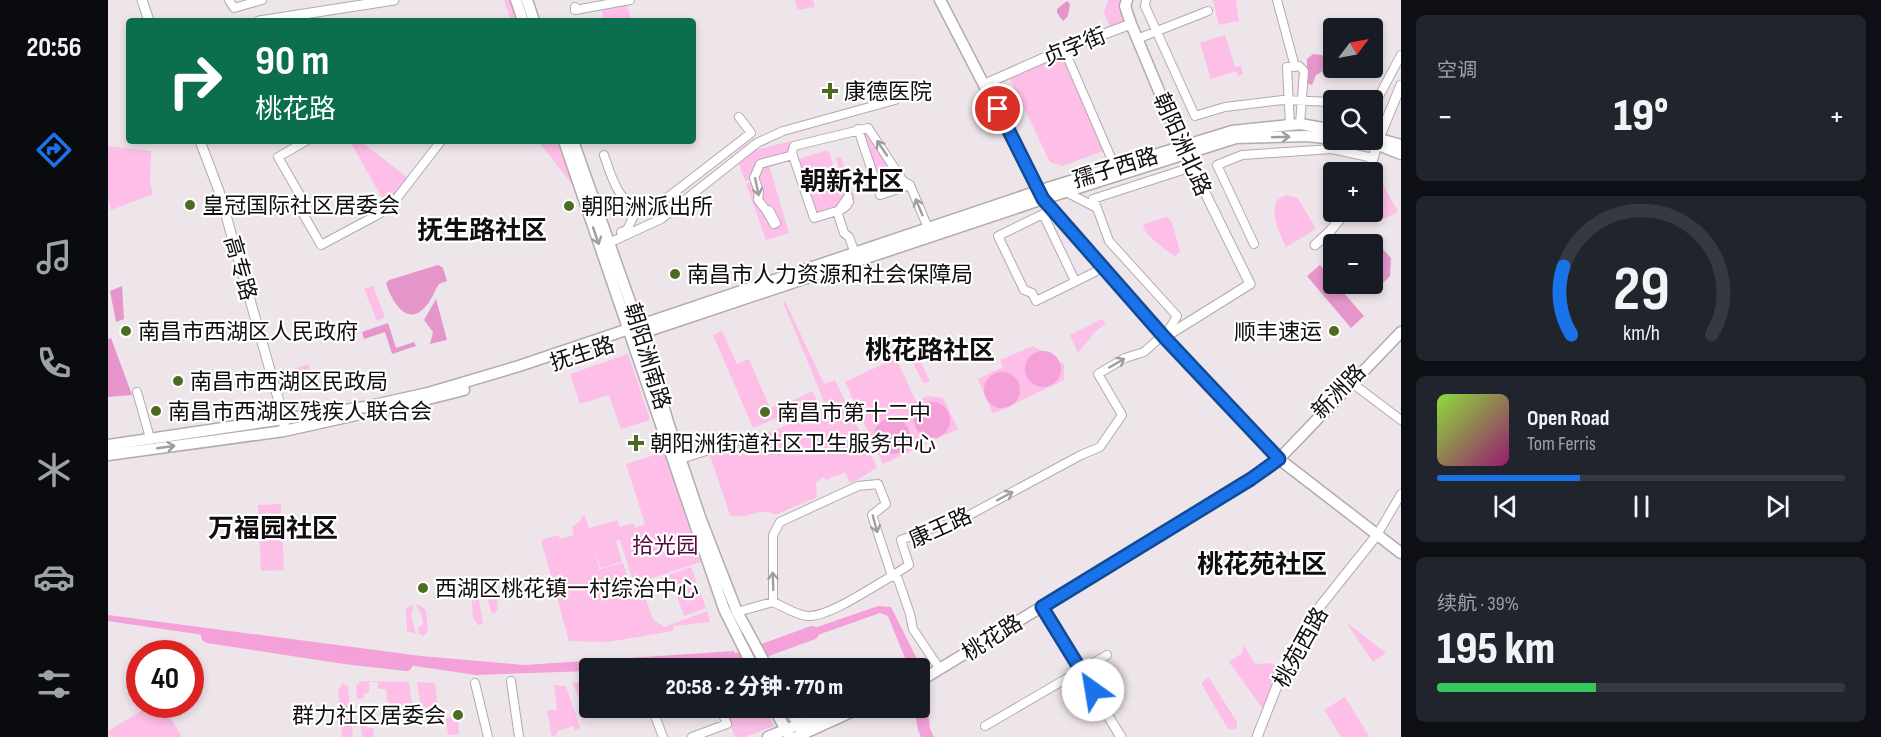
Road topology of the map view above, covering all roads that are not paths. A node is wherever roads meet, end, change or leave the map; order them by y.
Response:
1 (142, 0) edge
2 (229, 0) edge
3 (262, 0) edge
4 (394, 0) edge
5 (516, 0) edge
6 (527, 0) edge
7 (612, 0) edge
8 (630, 0) edge
9 (940, 0) edge
10 (1126, 0) edge
11 (1146, 0) edge
12 (1277, 0) edge
13 (1208, 11) dead end
14 (148, 18) edge
15 (292, 18) edge
16 (522, 18) edge
17 (533, 18) edge
18 (1131, 24) junction
19 (1156, 31) junction
20 (1137, 39) junction
21 (1064, 49) junction
22 (1401, 55) edge
23 (1295, 67) junction
24 (985, 84) junction
25 (1401, 85) edge
26 (1382, 90) edge
27 (895, 100) dead end
28 (1288, 100) junction
29 (1302, 101) junction
30 (1323, 102) edge
31 (740, 117) dead end
32 (1295, 125) junction
33 (1383, 125) edge
34 (858, 129) junction
35 (1323, 129) edge
36 (1323, 138) edge
37 (1383, 141) edge
38 (201, 144) edge
39 (301, 144) edge
40 (439, 144) edge
41 (565, 144) edge
42 (574, 144) edge
43 (1383, 144) edge
44 (1401, 145) edge
45 (1374, 150) edge
46 (1184, 151) junction
47 (1401, 154) edge
48 (604, 155) dead end
49 (793, 155) junction
50 (1373, 158) junction
51 (1372, 162) edge
52 (1115, 167) junction
53 (1192, 167) junction
54 (905, 181) junction
55 (1066, 192) junction
56 (1041, 195) junction
57 (638, 207) junction
58 (1097, 208) junction
59 (765, 210) dead end
60 (1338, 222) edge
61 (928, 228) junction
62 (610, 240) junction
63 (1254, 244) dead end
64 (1315, 245) dead end
65 (855, 253) junction
66 (1102, 265) junction
67 (1075, 281) junction
68 (1250, 284) joint
69 (1401, 326) edge
70 (640, 330) junction
71 (1401, 332) edge
72 (629, 334) junction
73 (1164, 336) junction
74 (1352, 383) junction
75 (137, 392) dead end
76 (284, 419) junction
77 (1401, 420) edge
78 (284, 431) junction
79 (150, 438) junction
80 (740, 440) dead end
81 (108, 445) edge
82 (108, 455) edge
83 (1277, 458) junction
84 (681, 459) junction
85 (1401, 494) edge
86 (1377, 535) junction
87 (1401, 553) edge
88 (892, 576) junction
89 (773, 602) junction
90 (1042, 607) junction
91 (737, 612) junction
92 (742, 631) junction
93 (1107, 655) dead end
94 (751, 658) edge
95 (760, 658) edge
96 (937, 665) junction
97 (930, 669) edge
98 (1080, 670) junction
99 (930, 675) edge
100 (511, 681) dead end
101 (475, 683) dead end
102 (656, 718) edge
103 (724, 718) edge
104 (779, 718) edge
105 (794, 718) edge
106 (824, 718) edge
107 (836, 718) edge
108 (985, 726) dead end
109 (801, 733) edge
110 (787, 734) edge
111 (489, 737) edge
112 (519, 737) edge
113 (663, 737) edge
114 (692, 737) edge
115 (768, 737) edge
116 (1121, 737) edge
117 (1257, 737) edge

1 - 14 street
2 - 3 street
4 - 15 street
5 - 16 main road
6 - 17 main road
7 - 8 street
9 - 24 main road
10 - 18 main road, 朝阳洲北路
11 - 19 street
12 - 23 street
13 - 19 street
18 - 20 main road, 朝阳洲北路
18 - 21 street, 贞字街
19 - 20 street
19 - 28 street
20 - 46 main road, 朝阳洲北路
21 - 24 street, 贞字街
21 - 52 street
22 - 26 street
23 - 28 street
23 - 29 street
24 - 56 main road
25 - 33 street
27 - 62 street
28 - 29 street
28 - 32 street
29 - 30 street
29 - 32 street
31 - 57 street
32 - 35 main road, 孺子西路
32 - 46 main road, 孺子西路
34 - 49 street
54 -> 34 street
34 - 54 street
46 -> 36 main road, 孺子西路
37 - 44 main road, 孺子西路
38 - 76 street, 高专路
39 - 40 street
41 -> 72 main road, 朝阳洲南路
42 - 62 main road, 朝阳洲南路
43 - 47 main road, 孺子西路
45 - 50 street
46 - 52 main road, 孺子西路
46 - 53 street, 朝阳洲北路
46 - 55 main road, 孺子西路
48 - 57 street
49 -> 59 street
49 - 65 street
50 - 51 street
50 - 63 street
52 - 56 main road, 孺子西路
53 - 58 street
53 - 68 street, 朝阳洲北路
61 -> 54 street
55 - 56 main road, 孺子西路
55 - 58 street
56 - 61 main road, 抚生路
56 - 66 main road
56 - 70 main road, 抚生路
57 - 62 street
58 - 73 street
60 - 64 street
61 - 65 main road, 抚生路
62 - 70 main road, 朝阳洲南路
65 - 70 main road, 抚生路
66 - 67 street
66 - 73 main road
67 - 67 street
68 - 73 street, 康王路
69 - 83 main road, 新洲路
70 - 72 main road, 抚生路
70 - 84 main road, 朝阳洲南路
71 - 74 main road, 新洲路
72 - 76 main road, 抚生路
72 - 78 main road, 抚生路
72 - 92 main road, 朝阳洲南路
73 - 83 main road
88 -> 73 street, 康王路
74 - 77 street
74 - 83 main road, 新洲路
75 - 79 street
76 - 78 street, 高专路
76 - 79 main road, 抚生路
82 -> 78 main road, 抚生路
79 - 81 main road, 抚生路
80 - 84 street
83 - 86 main road
83 - 90 main road, 桃花路
83 - 96 main road, 桃花路
84 - 91 main road, 朝阳洲南路
85 - 86 street
86 - 87 main road
86 - 117 street, 桃苑西路
88 - 89 street
89 -> 88 street, 康王路
88 - 96 street
89 - 91 street
90 - 98 street
90 - 99 main road, 桃花路
91 - 92 main road, 朝阳洲南路
92 - 94 main road, 朝阳洲南路
92 - 95 main road, 朝阳洲南路, bridge
93 - 98 street
96 - 97 main road, 桃花路
98 - 108 street
98 - 116 street
100 - 112 street
101 - 111 street
102 - 113 street
103 - 114 street
104 - 110 main road
105 - 109 main road
106 - 109 main road
107 - 109 main road
109 - 110 main road
110 - 115 main road

